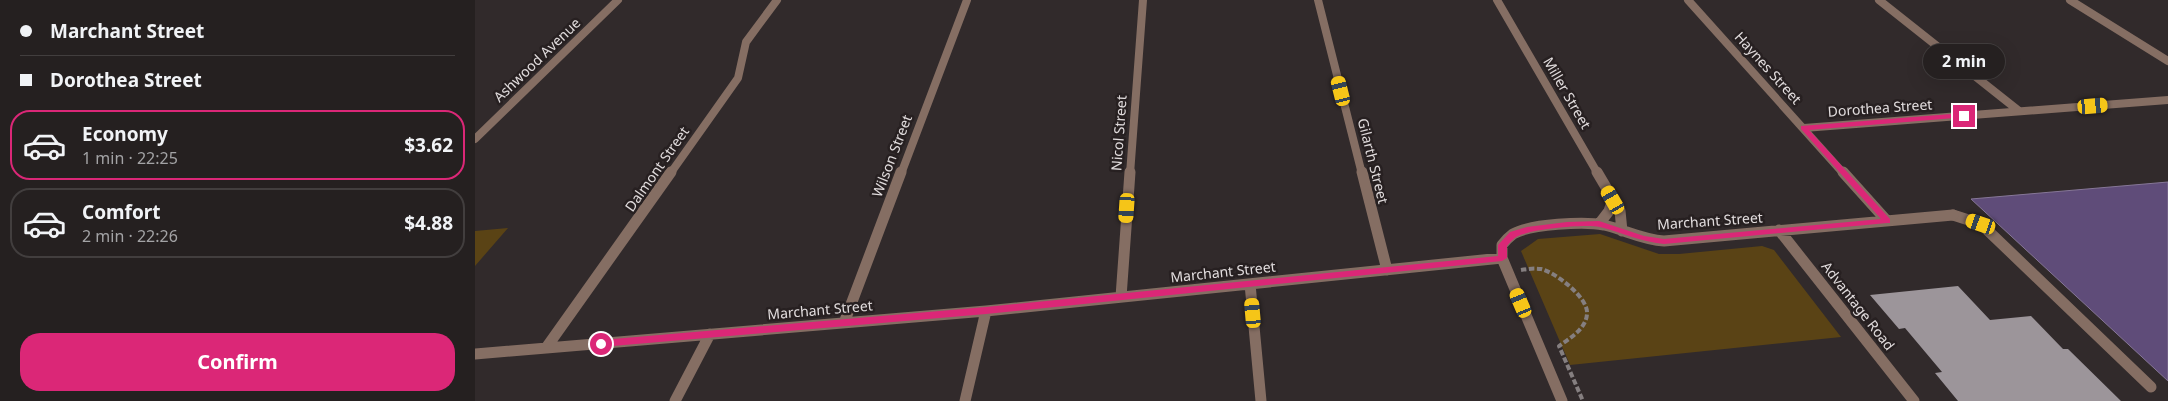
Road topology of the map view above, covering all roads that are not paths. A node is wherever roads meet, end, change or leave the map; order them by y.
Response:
1 (618, 0) edge
2 (777, 0) edge
3 (967, 0) edge
4 (1143, 0) edge
5 (1318, 0) edge
6 (1497, 0) edge
7 (1688, 0) edge
8 (1879, 0) edge
9 (2070, 0) edge
10 (2168, 61) edge
11 (2168, 100) edge
12 (2019, 111) junction
13 (1804, 128) junction
14 (475, 139) edge
15 (1613, 200) junction
16 (1887, 221) junction
17 (1599, 224) junction
18 (1779, 230) junction
19 (1622, 231) junction
20 (1502, 258) junction
21 (1387, 270) junction
22 (1250, 284) junction
23 (1121, 297) junction
24 (986, 311) junction
25 (844, 322) junction
26 (710, 334) junction
27 (546, 348) junction
28 (475, 354) edge
29 (2151, 387) dead end
30 (675, 401) edge
31 (965, 401) edge
32 (1261, 401) edge
33 (1562, 401) edge
34 (1914, 401) edge

1 - 14 street, Ashwood Avenue
2 - 27 street, Dalmont Street
3 - 25 street, Wilson Street
4 - 23 street, Nicol Street
5 - 21 street, Gilarth Street
6 - 15 street, Miller Street
7 - 13 street, Haynes Street
8 - 12 street
9 - 10 street
11 - 12 street, Dorothea Street
12 - 13 street, Dorothea Street
13 - 16 street, Haynes Street
15 - 17 street
15 - 19 street, Miller Street
16 - 18 street, Marchant Street
16 - 29 street, Marchant Street
17 - 19 street, Marchant Street
17 - 20 street, Marchant Street
18 - 19 street, Marchant Street
18 - 34 street, Advantage Road
20 - 21 street, Marchant Street
20 - 33 street
21 - 22 street, Marchant Street
22 - 23 street, Marchant Street
22 - 32 street
23 - 24 street, Marchant Street
24 - 25 street, Marchant Street
24 - 31 street
25 - 26 street, Marchant Street
26 - 27 street, Marchant Street
26 - 30 street
27 - 28 street, Marchant Street

